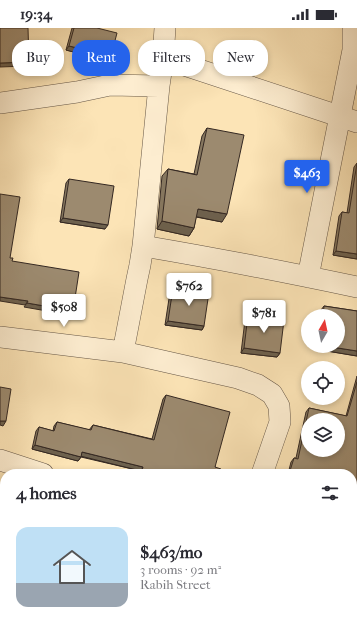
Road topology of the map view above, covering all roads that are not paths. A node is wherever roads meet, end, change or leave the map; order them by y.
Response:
1 (165, 28) edge
2 (353, 28) edge
3 (164, 40) edge
4 (205, 72) edge
5 (160, 76) edge
6 (159, 86) junction
7 (0, 103) edge
8 (348, 119) edge
9 (142, 246) junction
10 (308, 277) junction
11 (357, 287) edge
12 (0, 338) edge
13 (124, 352) junction
14 (0, 460) edge
15 (28, 469) edge
16 (264, 469) edge

1 - 3 street
2 - 8 street
4 - 8 street
5 - 6 street
6 - 7 street
6 - 9 street
8 - 10 street
9 - 10 street
9 - 13 street
10 - 11 street
12 - 13 street
13 - 16 street
14 - 15 street

